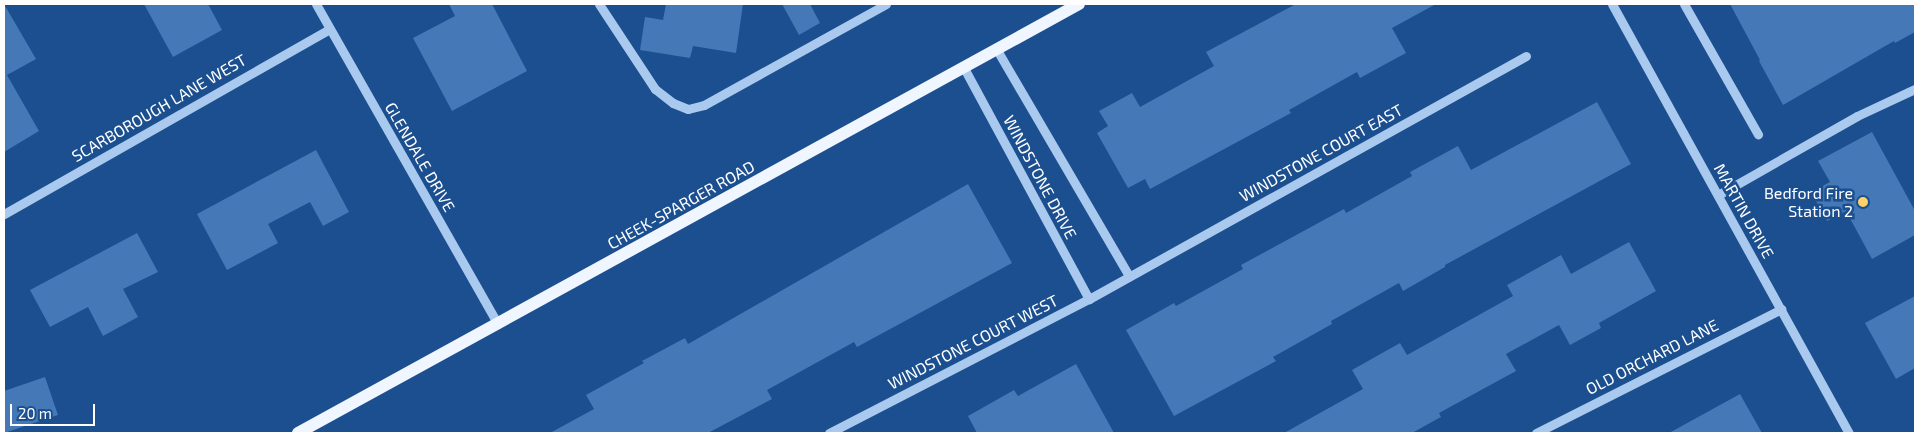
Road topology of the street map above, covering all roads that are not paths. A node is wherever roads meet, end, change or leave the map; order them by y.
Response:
1 (316, 4) edge
2 (599, 4) edge
3 (886, 4) edge
4 (1079, 4) edge
5 (1612, 4) edge
6 (1684, 4) edge
7 (330, 29) junction
8 (997, 50) junction
9 (1526, 56) dead end
10 (964, 68) junction
11 (1915, 89) edge
12 (1758, 134) dead end
13 (1718, 195) junction
14 (4, 214) edge
15 (1130, 276) junction
16 (1089, 299) junction
17 (1781, 309) junction
18 (498, 324) junction
19 (298, 433) edge
20 (828, 433) edge
21 (1536, 433) edge
22 (1849, 433) edge

1 - 7 street, GLENDALE DRIVE
2 - 3 street
4 - 8 main road, CHEEK-SPARGER ROAD
5 - 13 street, MARTIN DRIVE
6 - 12 street
7 - 14 street, SCARBOROUGH LANE WEST
7 - 18 street, GLENDALE DRIVE
8 - 10 main road, CHEEK-SPARGER ROAD
8 - 15 street, WINDSTONE DRIVE
9 - 15 street, WINDSTONE COURT EAST
10 - 16 street, WINDSTONE DRIVE
10 - 18 main road, CHEEK-SPARGER ROAD
11 - 13 street
13 - 17 street, MARTIN DRIVE
15 - 16 street, WINDSTONE COURT WEST
16 - 20 street, WINDSTONE COURT WEST
17 - 21 street, OLD ORCHARD LANE
17 - 22 street, MARTIN DRIVE
18 - 19 main road, CHEEK-SPARGER ROAD

